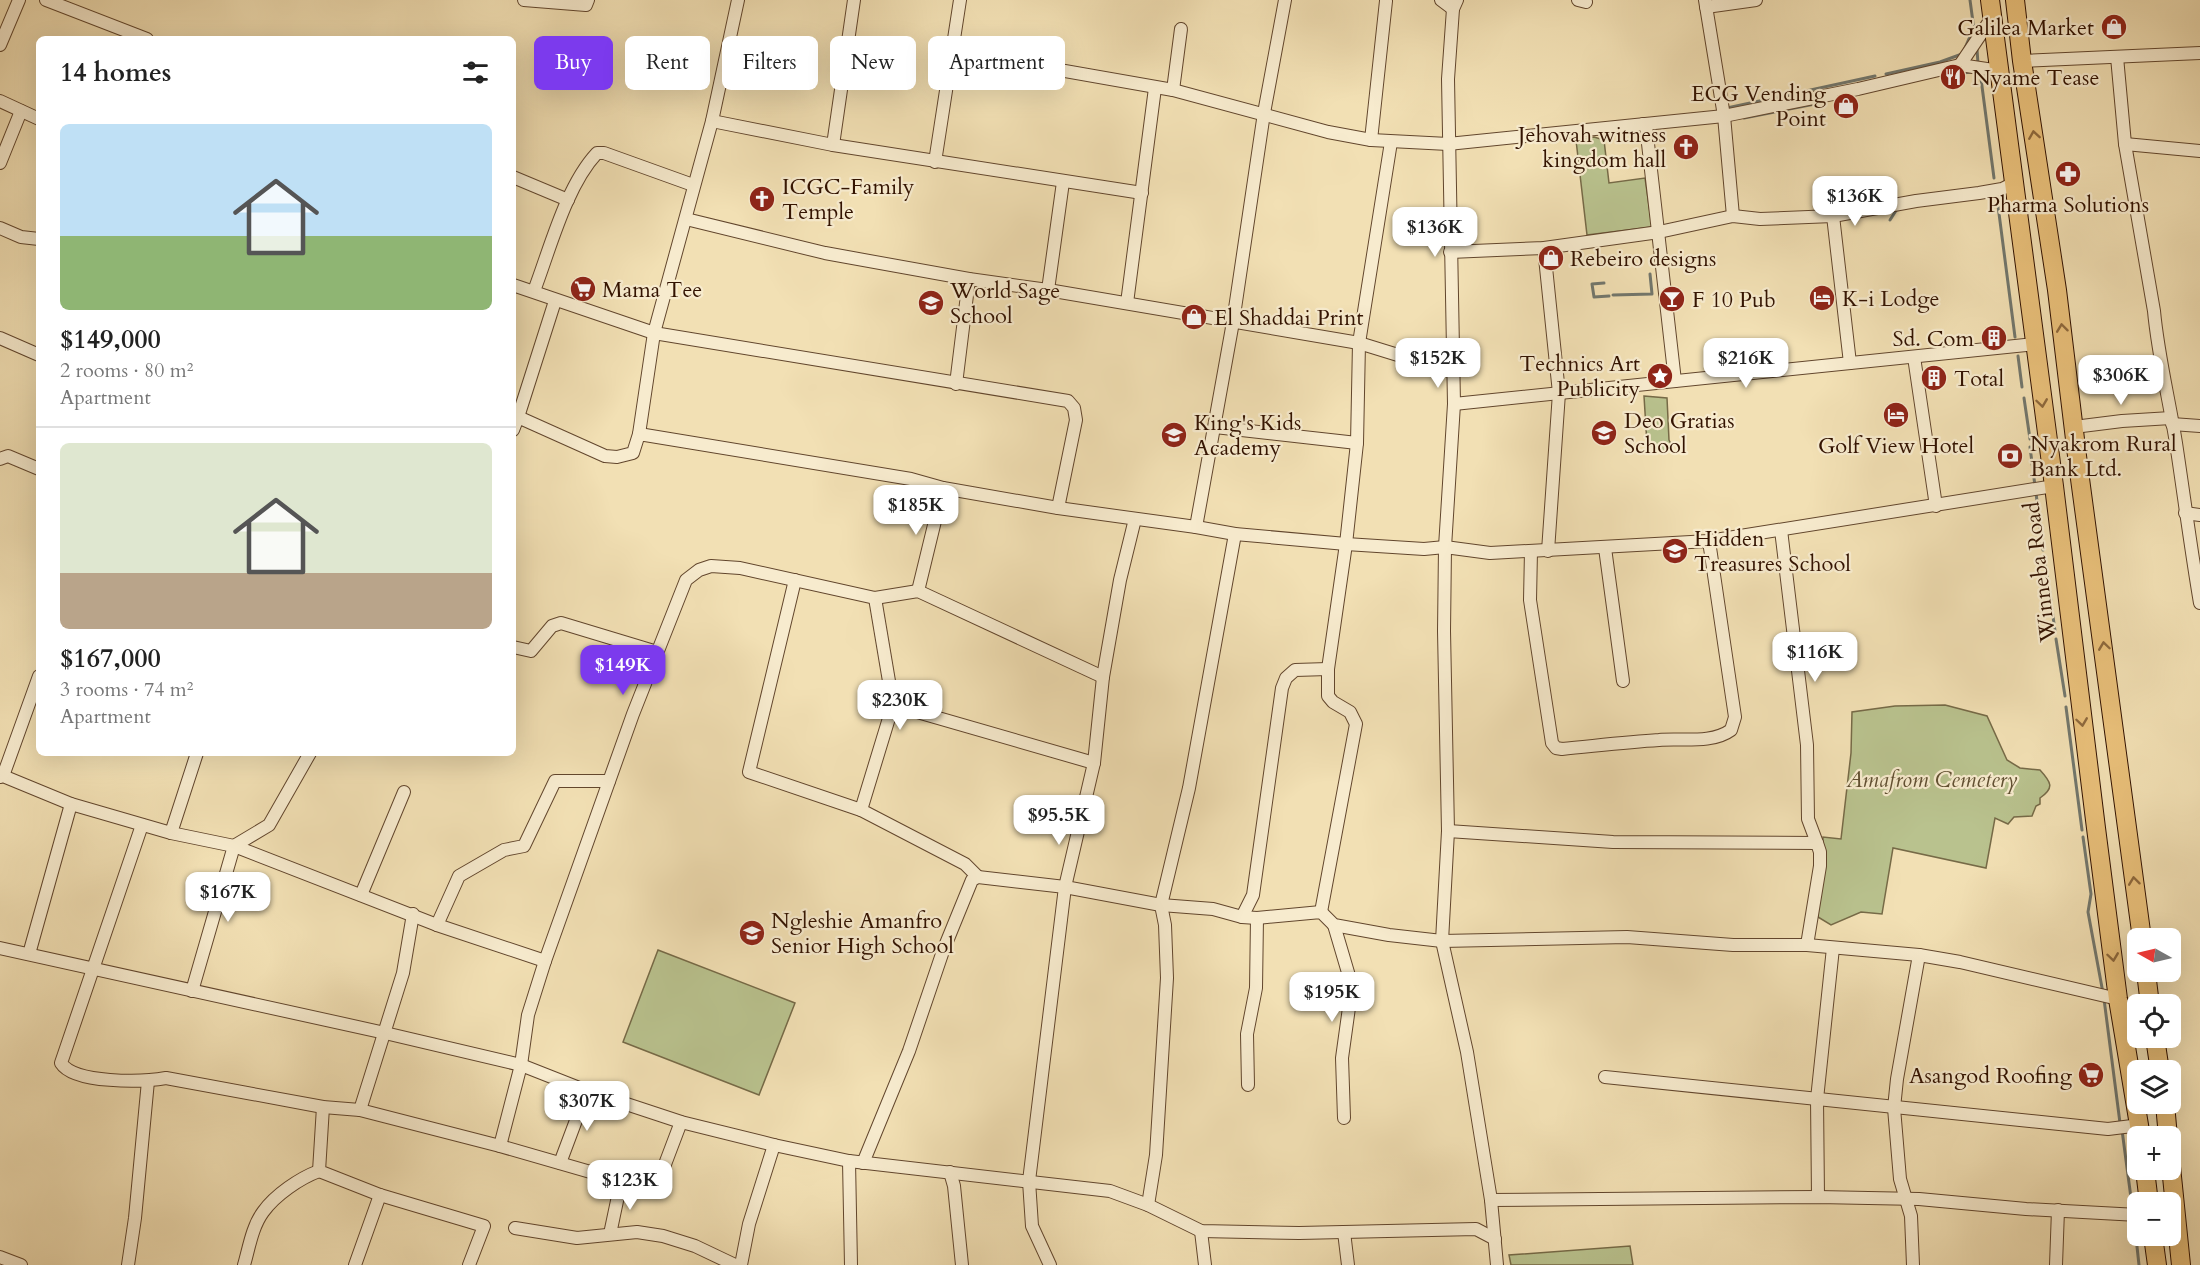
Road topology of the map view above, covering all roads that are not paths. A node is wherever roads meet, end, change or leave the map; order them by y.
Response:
1 (19, 0) edge
2 (46, 0) edge
3 (524, 0) edge
4 (588, 0) edge
5 (738, 0) edge
6 (854, 0) edge
7 (960, 0) edge
8 (1285, 0) edge
9 (1441, 0) edge
10 (1756, 0) edge
11 (2015, 0) edge
12 (1386, 2) dead end
13 (1705, 3) edge
14 (1455, 5) edge
15 (1991, 8) edge
16 (1181, 29) dead end
17 (139, 36) edge
18 (954, 36) edge
19 (0, 45) edge
20 (2200, 53) edge
21 (2117, 57) junction
22 (2022, 61) junction
23 (1960, 65) junction
24 (2000, 71) junction
25 (1065, 72) edge
26 (1155, 88) junction
27 (946, 90) edge
28 (1173, 90) junction
29 (0, 101) edge
30 (21, 111) junction
31 (1264, 113) junction
32 (1724, 116) junction
33 (36, 118) edge
34 (712, 121) junction
35 (1644, 124) junction
36 (1371, 140) junction
37 (1391, 142) junction
38 (1449, 144) junction
39 (2126, 144) junction
40 (833, 145) junction
41 (2200, 151) edge
42 (935, 162) junction
43 (0, 163) edge
44 (516, 178) edge
45 (1063, 182) junction
46 (2014, 183) junction
47 (693, 185) junction
48 (1142, 193) junction
49 (568, 200) junction
50 (1733, 216) junction
51 (1833, 216) junction
52 (686, 219) junction
53 (0, 228) edge
54 (1659, 232) junction
55 (36, 239) edge
56 (1544, 248) junction
57 (1450, 252) junction
58 (969, 279) junction
59 (516, 286) edge
60 (1048, 290) junction
61 (534, 291) junction
62 (555, 301) junction
63 (1127, 303) junction
64 (1233, 322) junction
65 (654, 333) junction
66 (0, 338) edge
67 (1359, 343) junction
68 (2035, 344) junction
69 (36, 354) edge
70 (1914, 357) junction
71 (1850, 363) junction
72 (1453, 372) junction
73 (1675, 381) junction
74 (956, 384) junction
75 (1559, 393) junction
76 (1454, 404) junction
77 (516, 413) edge
78 (516, 416) edge
79 (2171, 421) junction
80 (2200, 426) edge
81 (1215, 427) junction
82 (2074, 427) junction
83 (639, 434) junction
84 (1357, 443) junction
85 (0, 459) edge
86 (36, 468) edge
87 (2054, 486) junction
88 (943, 488) junction
89 (1936, 506) junction
90 (1058, 508) junction
91 (2185, 513) junction
92 (2200, 515) edge
93 (1135, 519) junction
94 (1196, 527) junction
95 (1781, 530) junction
96 (1235, 534) junction
97 (1709, 541) junction
98 (1346, 544) junction
99 (1445, 547) junction
100 (1605, 548) junction
101 (1532, 551) junction
102 (1548, 551) junction
103 (795, 580) junction
104 (918, 591) junction
105 (874, 598) junction
106 (2200, 603) edge
107 (516, 648) edge
108 (657, 652) junction
109 (1328, 669) junction
110 (2108, 674) junction
111 (1103, 677) junction
112 (2076, 679) junction
113 (1623, 681) dead end
114 (36, 693) edge
115 (893, 705) junction
116 (196, 756) edge
117 (308, 756) edge
118 (1094, 763) junction
119 (1, 776) edge
120 (609, 781) junction
121 (404, 792) dead end
122 (71, 804) junction
123 (861, 810) junction
124 (142, 825) junction
125 (1448, 831) junction
126 (171, 833) junction
127 (1817, 843) junction
128 (234, 846) junction
129 (978, 877) junction
130 (1065, 887) junction
131 (361, 895) junction
132 (1161, 905) junction
133 (1321, 912) junction
134 (413, 915) junction
135 (1242, 917) junction
136 (1257, 918) junction
137 (437, 925) junction
138 (1334, 925) junction
139 (2141, 928) edge
140 (1442, 941) junction
141 (1807, 945) junction
142 (0, 948) edge
143 (1833, 948) junction
144 (29, 954) junction
145 (1919, 955) junction
146 (545, 961) junction
147 (95, 968) junction
148 (192, 991) junction
149 (2118, 999) junction
150 (385, 1033) junction
151 (521, 1065) junction
152 (1605, 1077) dead end
153 (148, 1081) junction
154 (1248, 1085) dead end
155 (587, 1091) junction
156 (1817, 1099) junction
157 (323, 1107) junction
158 (1894, 1107) junction
159 (360, 1110) junction
160 (1344, 1118) dead end
161 (681, 1122) junction
162 (2139, 1126) edge
163 (2127, 1131) edge
164 (774, 1145) junction
165 (500, 1146) junction
166 (849, 1161) junction
167 (863, 1162) junction
168 (560, 1163) junction
169 (319, 1171) junction
170 (950, 1172) junction
171 (1029, 1181) junction
172 (621, 1182) junction
173 (380, 1195) junction
174 (1818, 1197) junction
175 (1905, 1199) junction
176 (1491, 1200) junction
177 (1148, 1205) junction
178 (2058, 1210) junction
179 (2127, 1214) edge
180 (515, 1228) dead end
181 (1201, 1231) junction
182 (1344, 1232) junction
183 (610, 1234) junction
184 (1495, 1239) junction
185 (2154, 1246) edge
186 (2178, 1246) edge
187 (0, 1257) edge
188 (21, 1265) edge
189 (128, 1265) edge
190 (244, 1265) edge
191 (355, 1265) edge
192 (469, 1265) edge
193 (735, 1265) edge
194 (741, 1265) edge
195 (850, 1265) edge
196 (962, 1265) edge
197 (1050, 1265) edge
198 (1205, 1265) edge
199 (1347, 1265) edge
200 (1497, 1265) edge
201 (1914, 1265) edge
202 (2056, 1265) edge
203 (2157, 1265) edge
204 (2181, 1265) edge

1 - 19 street
2 - 17 street
3 - 4 street
5 - 34 street
6 - 40 street
7 - 18 street
8 - 31 street
9 - 14 street
10 - 13 street
11 - 22 highway
12 - 36 street
13 - 32 street
14 - 38 street
15 - 23 street
15 - 24 highway, Winneba Road
16 - 28 street
20 - 21 street
21 - 22 street
21 - 39 street
82 -> 22 highway
23 - 24 street
23 - 32 street
24 - 46 highway, Winneba Road
25 - 26 street
26 - 28 street
26 - 48 street
27 - 42 street
28 - 31 street
29 - 30 street
30 - 33 street
30 - 43 street
31 - 36 street
31 - 64 street
32 - 35 street
32 - 50 street
34 - 40 street
34 - 47 street
35 - 38 street
35 - 54 street
36 - 37 street
37 - 38 street
37 - 67 street
38 - 57 street
39 - 41 street
39 - 79 street
40 - 42 street
42 - 45 street
44 - 49 street
45 - 48 street
45 - 60 street
46 - 51 street
46 - 68 highway, Winneba Road
47 - 49 street
47 - 52 street
48 - 63 street
49 - 61 street
50 - 51 street
50 - 54 street
51 - 71 street
52 - 58 street
52 - 65 street
53 - 55 street
54 - 56 street
54 - 73 street
56 - 57 street
56 - 75 street
57 - 72 street
58 - 60 street
58 - 74 street
59 - 61 street
60 - 63 street
61 - 62 street
62 - 65 street
62 - 77 street
63 - 64 street
64 - 67 street
64 - 81 street
65 - 74 street
65 - 83 street
66 - 69 street
67 - 72 street
67 - 84 street
68 - 70 street
68 -> 87 highway, Winneba Road
70 - 71 street
70 - 89 street
71 - 73 street
72 - 76 street
73 - 75 street
74 - 90 street
75 - 76 street
75 - 102 street
76 - 99 street
78 - 83 street
79 - 80 street
79 - 82 street
79 - 91 street
81 - 84 street
81 - 94 street
110 -> 82 highway
83 - 88 street
84 - 98 street
85 - 86 street
87 - 89 street
87 - 112 highway, Winneba Road
88 - 90 street
88 - 104 street
89 - 95 street
90 - 93 street
91 - 92 street
91 - 106 street
93 - 94 street
93 - 111 street
94 - 96 street
95 - 97 street
95 - 127 street
96 - 98 street
96 - 132 street
97 - 100 street
97 - 101 street
98 - 99 street
98 - 109 street
99 - 101 street
99 - 125 street
100 - 102 street
100 - 113 street
101 - 102 street
103 - 105 street
103 - 108 street
103 - 123 street
104 - 105 street
104 - 111 street
105 - 115 street
107 - 108 street
108 - 120 street
109 - 133 street
109 - 135 street
110 - 112 highway
139 -> 110 highway
111 - 118 street
112 -> 149 highway, Winneba Road
114 - 119 street
115 - 118 street
115 - 123 street
116 - 126 street
117 - 128 street
118 - 130 street
119 - 122 street
120 - 137 street
120 - 146 street
121 - 131 street
122 - 124 street
122 - 144 street
123 - 129 street
124 - 126 street
124 - 147 street
125 - 127 street
125 - 140 street
126 - 128 street
127 - 141 street
128 - 131 street
128 - 148 street
129 - 130 street
129 - 167 street
130 - 132 street
130 - 171 street
131 - 134 street
132 - 135 street
132 - 177 street
133 - 136 street
133 - 138 street
134 - 137 street
134 - 150 street
135 - 136 street
136 - 154 street
137 - 146 street
138 - 140 street
138 - 160 street
140 - 141 street
140 - 176 street
141 - 143 street
142 - 144 street
143 - 145 street
143 - 156 street
144 - 147 street
145 - 149 street
145 - 158 street
146 - 151 street
147 - 148 street
147 - 153 street
148 - 150 street
149 - 162 highway, Winneba Road
150 - 151 street
150 - 159 street
151 - 155 street
151 - 165 street
152 - 156 street
153 - 157 street
153 - 189 street
155 - 161 street
155 - 168 street
156 - 158 street
156 - 174 street
157 - 159 street
157 - 169 street
158 - 163 street
158 - 175 street
159 - 165 street
161 - 164 street
161 - 172 street
164 - 166 street
164 - 194 street
165 - 168 street
166 - 167 street
166 - 195 street
167 - 170 street
168 - 172 street
169 - 173 street
169 - 190 street
170 - 171 street
170 - 196 street
171 - 177 street
171 - 197 street
172 - 183 street
173 - 191 street
173 - 192 street
174 - 175 street
174 - 176 street
175 - 178 street
175 - 201 street
176 - 184 street
177 - 181 street
178 - 179 street
178 - 202 street
180 - 183 street
181 - 182 street
181 - 198 street
182 - 184 street
182 - 199 street
183 - 193 street
184 - 200 street
185 - 203 highway
186 - 204 highway
187 - 188 street

